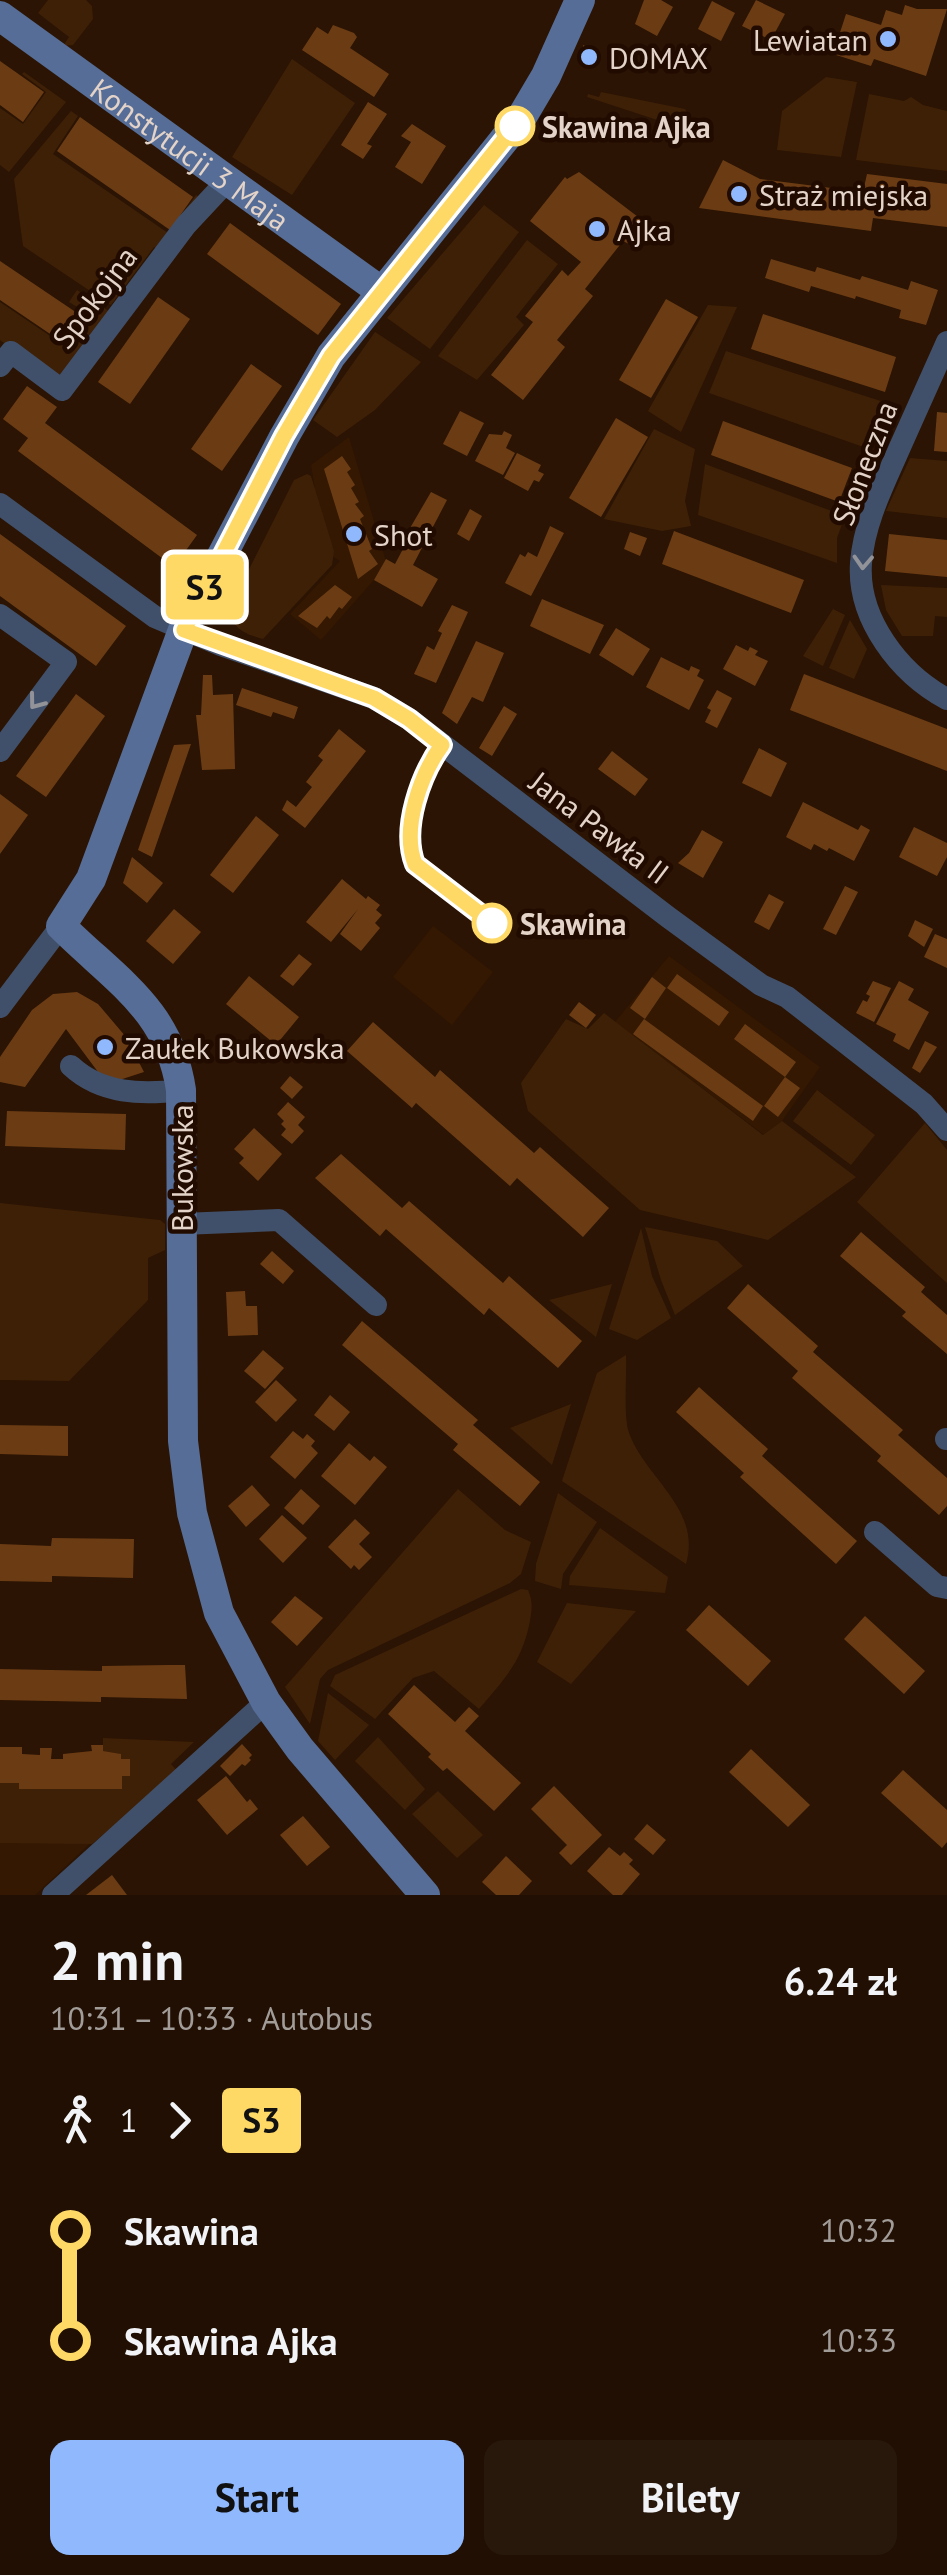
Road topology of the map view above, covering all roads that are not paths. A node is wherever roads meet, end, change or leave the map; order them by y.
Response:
1 (580, 0) edge
2 (0, 16) edge
3 (228, 180) junction
4 (382, 292) junction
5 (947, 342) edge
6 (0, 366) edge
7 (0, 504) edge
8 (0, 615) edge
9 (184, 630) junction
10 (947, 699) edge
11 (0, 751) edge
12 (61, 926) junction
13 (0, 1006) edge
14 (72, 1066) dead end
15 (181, 1090) junction
16 (947, 1130) edge
17 (182, 1224) junction
18 (376, 1305) dead end
19 (875, 1532) dead end
20 (947, 1588) edge
21 (266, 1702) junction
22 (53, 1895) edge
23 (425, 1895) edge

1 - 4 street
2 - 3 street, Konstytucji 3 Maja
3 - 4 street, Konstytucji 3 Maja
3 - 6 street, Spokojna
4 - 9 street
5 -> 10 street, Słoneczna
7 - 9 street, Jana Pawła II
8 -> 11 street
9 - 12 street
9 - 16 street, Jana Pawła II
12 - 13 street
12 - 15 street, Bukowska
14 - 15 street
15 - 17 street, Bukowska
17 - 18 street
17 - 21 street, Bukowska
19 - 20 street
21 - 22 street
21 - 23 street, Bukowska

